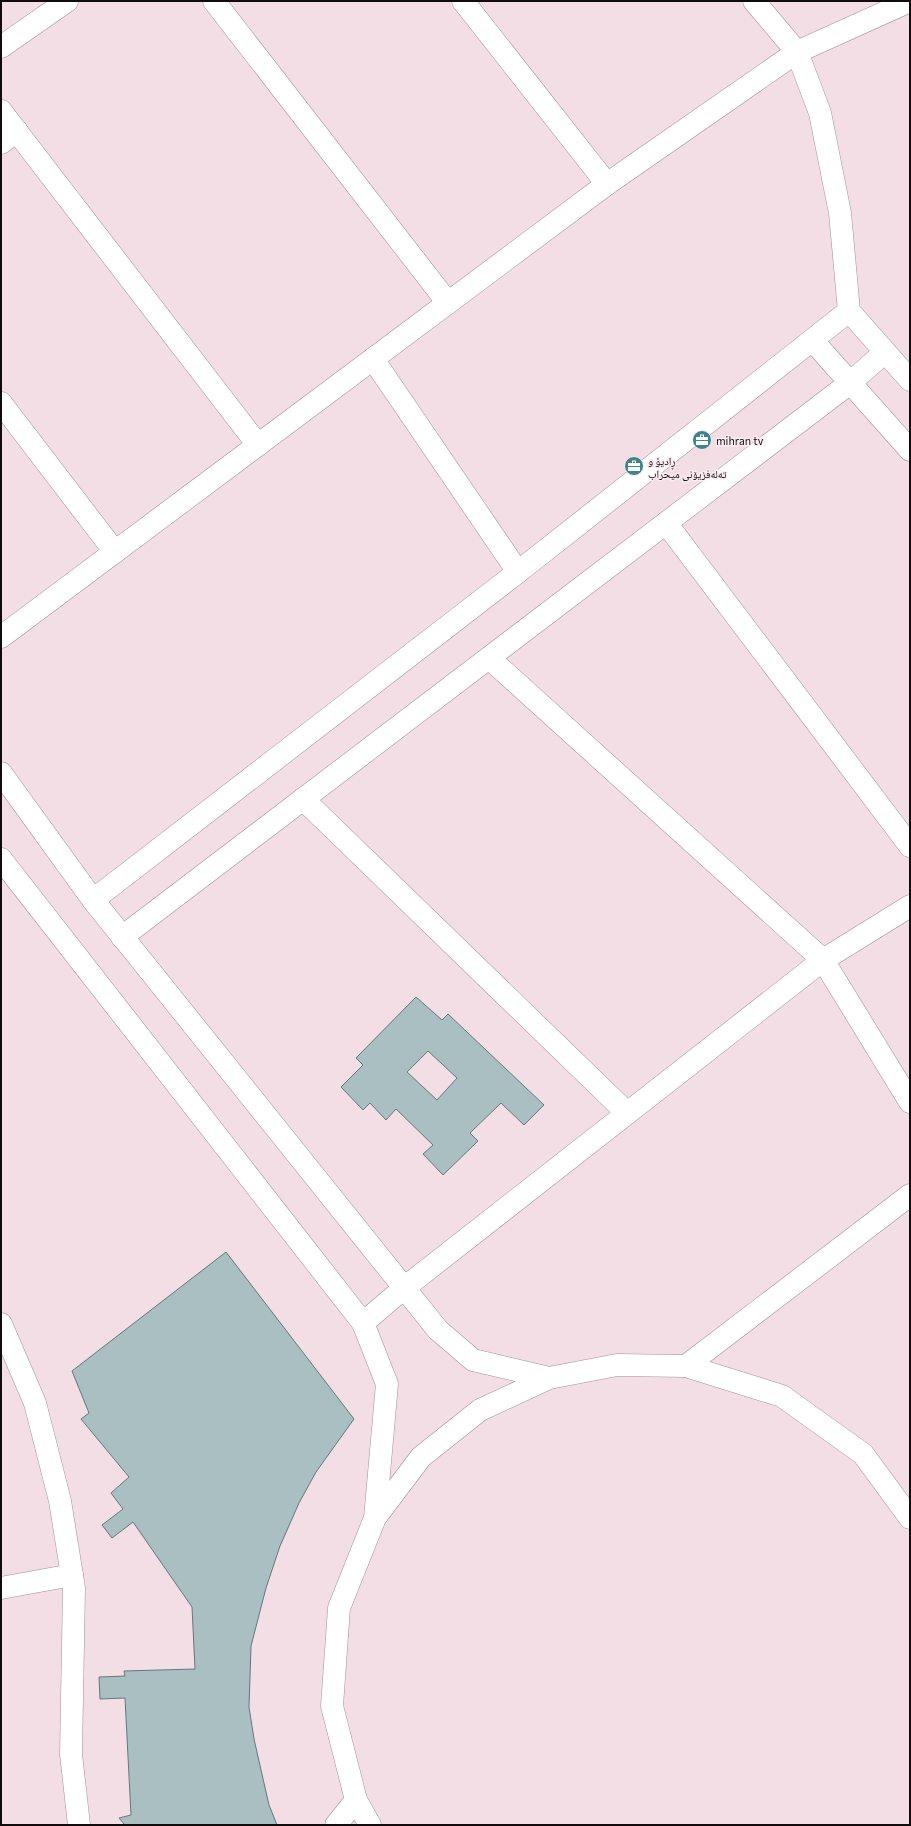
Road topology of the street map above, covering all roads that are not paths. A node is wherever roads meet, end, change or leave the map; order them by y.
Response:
1 (67, 1) edge
2 (214, 1) edge
3 (463, 1) edge
4 (754, 1) edge
5 (910, 1) edge
6 (1, 47) edge
7 (797, 52) junction
8 (1, 111) edge
9 (9, 137) edge
10 (607, 184) junction
11 (448, 303) junction
12 (849, 311) junction
13 (813, 341) junction
14 (885, 352) junction
15 (373, 359) junction
16 (910, 380) edge
17 (850, 383) junction
18 (1, 403) edge
19 (258, 445) junction
20 (910, 450) edge
21 (666, 523) junction
22 (115, 552) junction
23 (518, 572) junction
24 (1, 637) edge
25 (489, 658) junction
26 (1, 773) edge
27 (303, 799) junction
28 (910, 846) edge
29 (5, 871) edge
30 (93, 900) junction
31 (910, 906) edge
32 (122, 937) junction
33 (824, 960) junction
34 (910, 1102) edge
35 (627, 1113) junction
36 (910, 1195) edge
37 (404, 1288) junction
38 (363, 1323) junction
39 (1, 1324) edge
40 (686, 1366) junction
41 (549, 1378) junction
42 (375, 1518) junction
43 (910, 1518) edge
44 (72, 1575) junction
45 (1, 1588) edge
46 (356, 1800) junction
47 (79, 1825) edge
48 (336, 1825) edge
49 (370, 1825) edge

1 - 6 street
2 - 11 street
3 - 10 street
4 - 7 street
5 - 7 street
7 - 10 street
7 - 12 street
8 - 9 street
9 - 19 street
10 - 11 street
11 - 15 street
12 - 13 street
12 - 14 street
13 - 17 street
13 - 23 street
14 - 16 street
14 - 17 street
15 - 19 street
15 - 23 street
17 - 20 street
17 - 21 street
18 - 22 street
19 - 22 street
21 - 25 street
21 - 28 street
22 - 24 street
23 - 30 street
25 - 27 street
25 - 33 street
26 - 30 street
27 - 32 street
27 - 35 street
29 - 38 street
30 - 32 street
31 - 33 street
32 - 37 street
33 - 34 street
33 - 35 street
35 - 37 street
36 - 40 street
37 - 38 street
37 - 41 street
38 - 42 street
39 - 44 street
40 - 41 street
40 - 43 street
41 - 42 street
42 - 46 street
44 - 45 street
44 - 47 street
46 - 48 street
46 - 49 street

